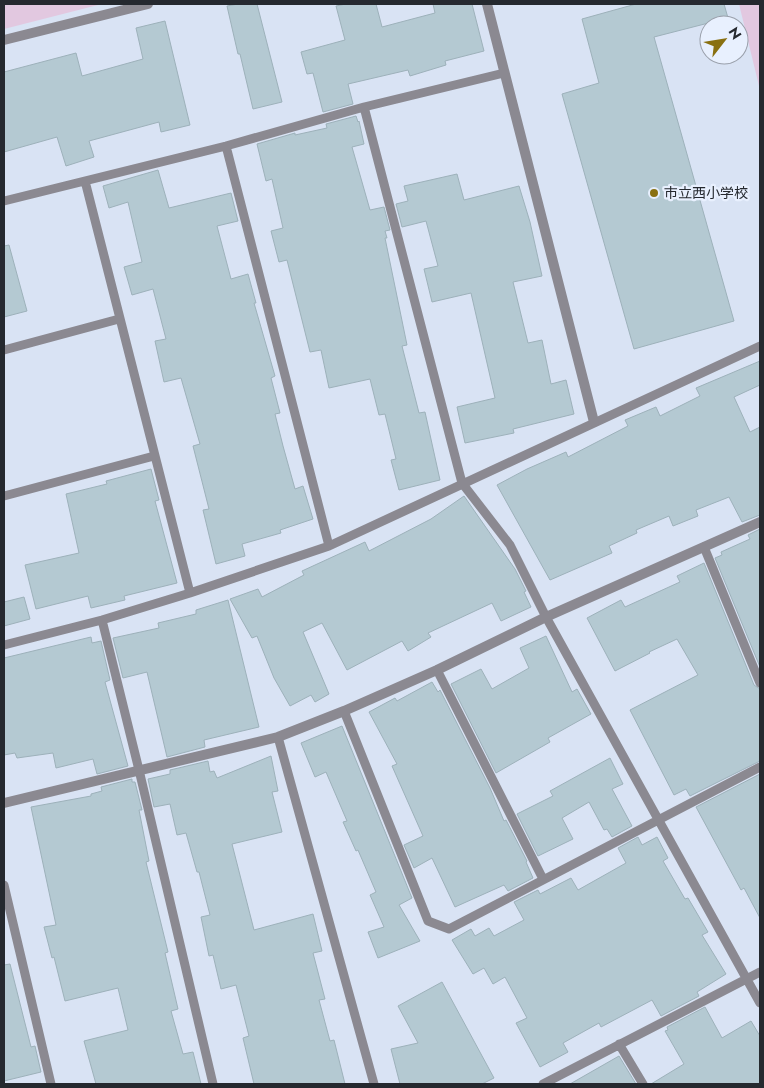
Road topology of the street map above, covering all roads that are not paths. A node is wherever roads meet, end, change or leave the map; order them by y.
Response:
1 (148, 4) edge
2 (487, 4) edge
3 (4, 40) edge
4 (504, 74) junction
5 (364, 106) junction
6 (226, 146) junction
7 (85, 181) junction
8 (4, 201) edge
9 (119, 319) junction
10 (760, 346) edge
11 (4, 350) edge
12 (594, 422) junction
13 (154, 456) junction
14 (462, 483) junction
15 (4, 496) edge
16 (760, 522) edge
17 (329, 546) junction
18 (704, 547) junction
19 (190, 594) junction
20 (546, 617) junction
21 (102, 620) junction
22 (4, 645) edge
23 (437, 670) junction
24 (760, 683) edge
25 (344, 711) junction
26 (278, 737) junction
27 (760, 767) edge
28 (139, 770) junction
29 (4, 803) edge
30 (659, 820) junction
31 (543, 879) junction
32 (4, 885) edge
33 (760, 972) edge
34 (746, 979) junction
35 (760, 1003) edge
36 (620, 1044) junction
37 (52, 1084) edge
38 (213, 1084) edge
39 (374, 1084) edge
40 (543, 1084) edge
41 (642, 1084) edge

1 - 3 street
2 - 4 street
4 - 5 lane
4 - 12 street
5 - 6 lane
5 - 14 lane
6 - 7 lane
6 - 17 lane
7 - 8 lane
7 - 9 lane
9 - 11 lane
9 - 13 lane
10 - 12 lane
12 - 14 lane
13 - 15 lane
13 - 19 lane
14 - 17 lane
14 - 20 lane
16 - 18 street
17 - 19 lane
18 - 20 street
18 - 24 lane
19 - 21 lane
20 - 23 street
20 - 30 lane
21 - 22 lane
21 - 28 lane
23 - 25 street
23 - 31 lane
25 - 26 street
25 - 31 lane
26 - 28 street
26 - 39 lane
27 - 30 lane
28 - 29 street
28 - 38 lane
30 - 31 lane
30 - 34 lane
32 - 37 lane
33 - 34 lane
34 - 35 lane
34 - 36 lane
36 - 40 lane
36 - 41 lane

